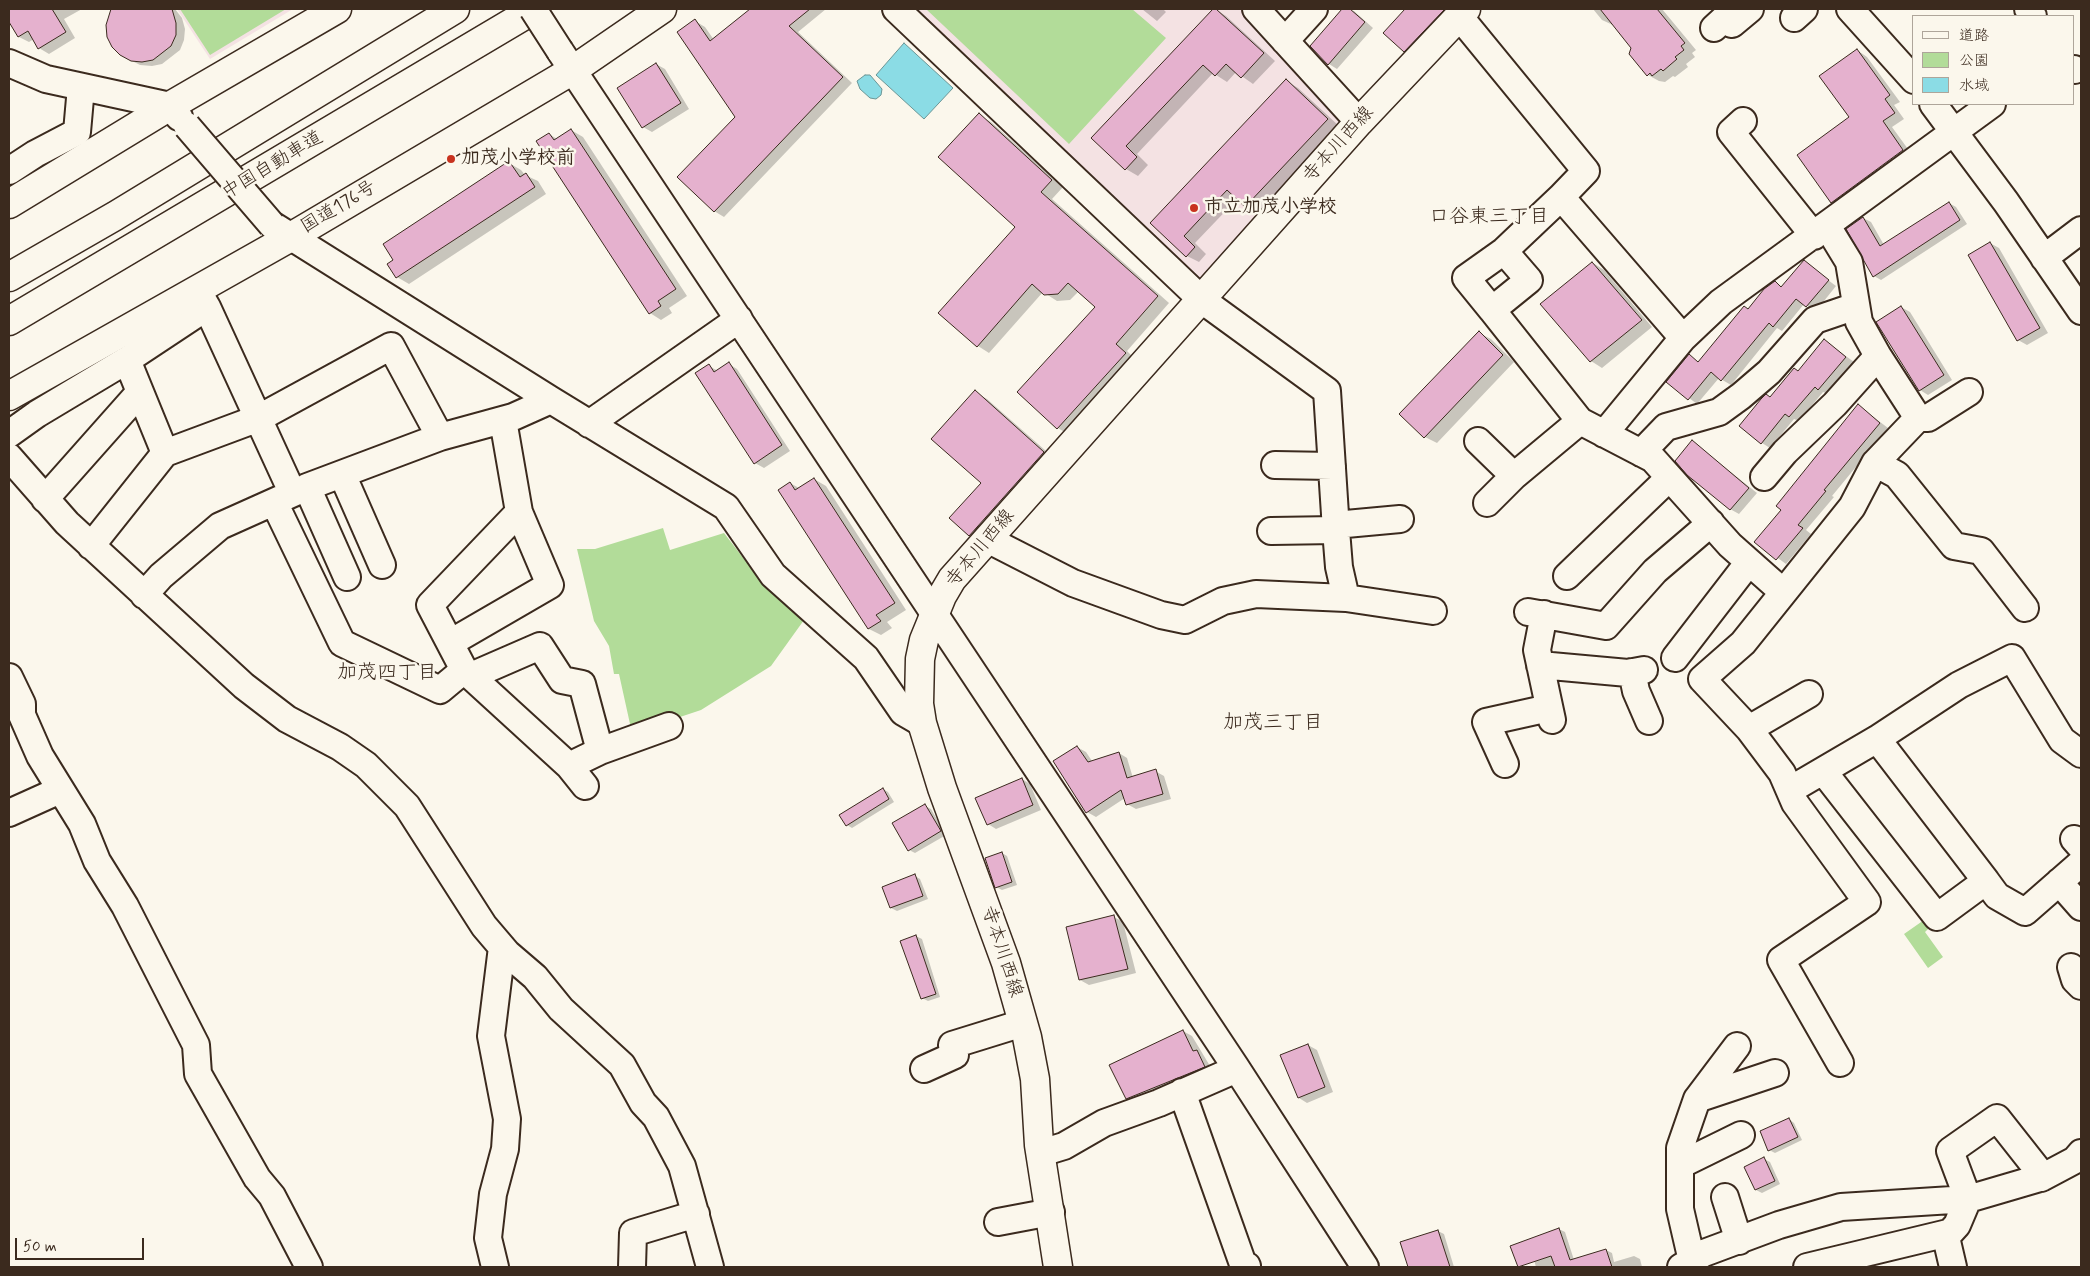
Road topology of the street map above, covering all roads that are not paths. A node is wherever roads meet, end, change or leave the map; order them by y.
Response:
1 (337, 9) edge
2 (455, 9) edge
3 (534, 9) edge
4 (662, 9) edge
5 (896, 9) edge
6 (1256, 9) edge
7 (1314, 9) edge
8 (1750, 9) edge
9 (1850, 9) edge
10 (1462, 12) edge
11 (1714, 28) dead end
12 (1285, 40) junction
13 (566, 60) junction
14 (9, 63) edge
15 (1912, 78) edge
16 (80, 87) junction
17 (1935, 105) edge
18 (1991, 105) edge
19 (178, 116) junction
20 (1359, 122) junction
21 (1732, 131) dead end
22 (1956, 131) junction
23 (9, 170) edge
24 (1561, 197) junction
25 (9, 204) edge
26 (2081, 230) edge
27 (280, 231) junction
28 (1821, 231) junction
29 (1504, 251) junction
30 (2044, 258) junction
31 (9, 277) edge
32 (202, 298) junction
33 (1202, 300) junction
34 (1856, 306) junction
35 (1492, 310) junction
36 (2081, 310) edge
37 (739, 319) junction
38 (9, 321) edge
39 (1683, 338) junction
40 (1878, 356) junction
41 (128, 360) junction
42 (140, 392) junction
43 (1969, 392) dead end
44 (9, 396) edge
45 (550, 400) junction
46 (259, 418) junction
47 (1918, 418) junction
48 (503, 420) junction
49 (1580, 422) junction
50 (589, 424) junction
51 (9, 434) edge
52 (1604, 434) junction
53 (440, 437) junction
54 (1478, 441) dead end
55 (165, 453) junction
56 (1641, 453) junction
57 (9, 457) edge
58 (1875, 463) junction
59 (1275, 465) dead end
60 (1332, 466) junction
61 (342, 474) junction
62 (1514, 476) junction
63 (1764, 477) dead end
64 (1669, 478) junction
65 (291, 494) junction
66 (45, 499) junction
67 (1487, 504) dead end
68 (519, 512) junction
69 (1400, 519) dead end
70 (1711, 523) junction
71 (1336, 527) junction
72 (1271, 531) dead end
73 (987, 539) junction
74 (91, 546) junction
75 (1749, 562) junction
76 (382, 564) dead end
77 (1566, 576) dead end
78 (348, 577) dead end
79 (1783, 592) junction
80 (144, 595) junction
81 (1346, 598) junction
82 (2025, 608) dead end
83 (1433, 611) dead end
84 (934, 615) junction
85 (450, 643) junction
86 (1675, 658) dead end
87 (1540, 665) junction
88 (467, 673) junction
89 (9, 677) edge
90 (1809, 694) dead end
91 (1649, 722) dead end
92 (922, 723) junction
93 (669, 726) dead end
94 (1750, 729) junction
95 (1877, 739) junction
96 (600, 751) junction
97 (2081, 754) edge
98 (1505, 764) dead end
99 (1823, 771) junction
100 (60, 790) junction
101 (1790, 790) junction
102 (9, 813) edge
103 (2079, 850) edge
104 (1986, 881) junction
105 (2059, 882) junction
106 (2081, 907) edge
107 (502, 947) junction
108 (1023, 1023) junction
109 (1737, 1046) dead end
110 (1840, 1063) dead end
111 (1235, 1066) junction
112 (924, 1069) dead end
113 (1775, 1073) dead end
114 (1182, 1092) junction
115 (1697, 1099) junction
116 (1741, 1136) dead end
117 (1041, 1153) junction
118 (2079, 1159) edge
119 (1680, 1165) junction
120 (2041, 1178) junction
121 (1725, 1197) dead end
122 (1968, 1199) junction
123 (1050, 1212) junction
124 (696, 1214) junction
125 (998, 1222) dead end
126 (1948, 1233) junction
127 (1739, 1241) junction
128 (1847, 1263) edge
129 (1686, 1264) edge
130 (309, 1267) edge
131 (495, 1267) edge
132 (632, 1267) edge
133 (710, 1267) edge
134 (1058, 1267) edge
135 (1244, 1267) edge
136 (1365, 1267) edge
137 (1807, 1267) edge
138 (1953, 1267) edge

1 - 19 main road
2 - 31 main road, 中国自動車道
3 - 13 street, bridge
3 - 38 main road, 中国自動車道
4 - 13 main road, 国道176号
5 - 33 street
6 - 12 street
7 - 12 street
8 - 11 street
9 - 15 street
10 - 20 main road, 寺本川西線
10 - 24 street
12 - 20 street
13 - 27 main road, 国道176号
13 - 37 street
14 - 16 street
16 - 19 street
16 - 23 street
17 - 22 street
18 - 22 street
19 - 25 main road
19 - 27 street, bridge
20 - 33 main road, 寺本川西線
21 - 28 street
22 - 28 street
22 - 30 street
24 - 29 street
24 - 39 street
26 - 30 street
27 - 32 main road, 国道176号
27 - 45 street
28 - 34 street
28 - 39 street
29 - 35 street
29 - 35 street
30 - 36 street
32 - 41 street
32 - 44 main road, 国道176号
32 - 46 street
33 - 60 street
33 - 73 main road, 寺本川西線
34 - 40 street
34 - 56 street
35 - 49 street
37 - 50 street
37 - 84 street
39 - 52 street
40 - 47 street
40 - 63 street
41 - 42 street
41 - 51 street
42 - 55 street
42 - 66 street
43 - 47 street
45 - 48 street
45 - 50 street
46 - 53 street
46 - 55 street
46 - 65 street
47 - 58 street
48 - 53 street
48 - 68 street
49 - 52 street
49 - 62 street
50 - 92 street
52 - 56 street
53 - 61 street
54 - 62 street
55 - 74 street
56 - 64 street
57 - 66 street
58 - 79 street
58 - 82 street
59 - 60 street
60 - 71 street
61 - 65 street
61 - 76 street
62 - 67 street
64 - 70 street
64 - 77 street
65 - 78 street
65 - 80 street
65 - 88 street
66 - 74 street
68 - 85 street
68 - 85 street
69 - 71 street
70 - 75 street
70 - 87 street
71 - 72 street
71 - 81 street
73 - 81 street
73 - 84 main road, 寺本川西線
74 - 80 street
75 - 79 street
75 - 86 street
79 - 94 street
80 - 107 street
81 - 83 street
84 - 92 main road, 寺本川西線
84 - 111 street
85 - 88 street
87 - 91 street
87 - 98 street
88 - 96 street
88 - 96 street
89 - 100 street
90 - 94 street
92 - 108 main road, 寺本川西線
93 - 96 street
94 - 101 street
95 - 97 street
95 - 99 street
95 - 104 street
99 - 101 street
99 - 104 street
100 - 102 street
100 - 130 street
101 - 110 street
103 - 105 street
104 - 105 street
105 - 106 street
107 - 124 street
107 - 131 street
108 - 112 street
108 - 117 main road, 寺本川西線
109 - 115 street
111 - 114 street
111 - 136 street
113 - 115 street
114 - 117 street
114 - 135 street
115 - 119 street
116 - 119 street
117 - 123 main road, 寺本川西線
118 - 120 street
119 - 129 street
120 - 122 street
120 - 122 street
121 - 127 street
122 - 126 street
122 - 127 street
123 - 125 street
123 - 134 main road, 寺本川西線
124 - 132 street
124 - 133 street
126 - 128 street
126 - 138 street
127 - 129 street
128 - 137 street

